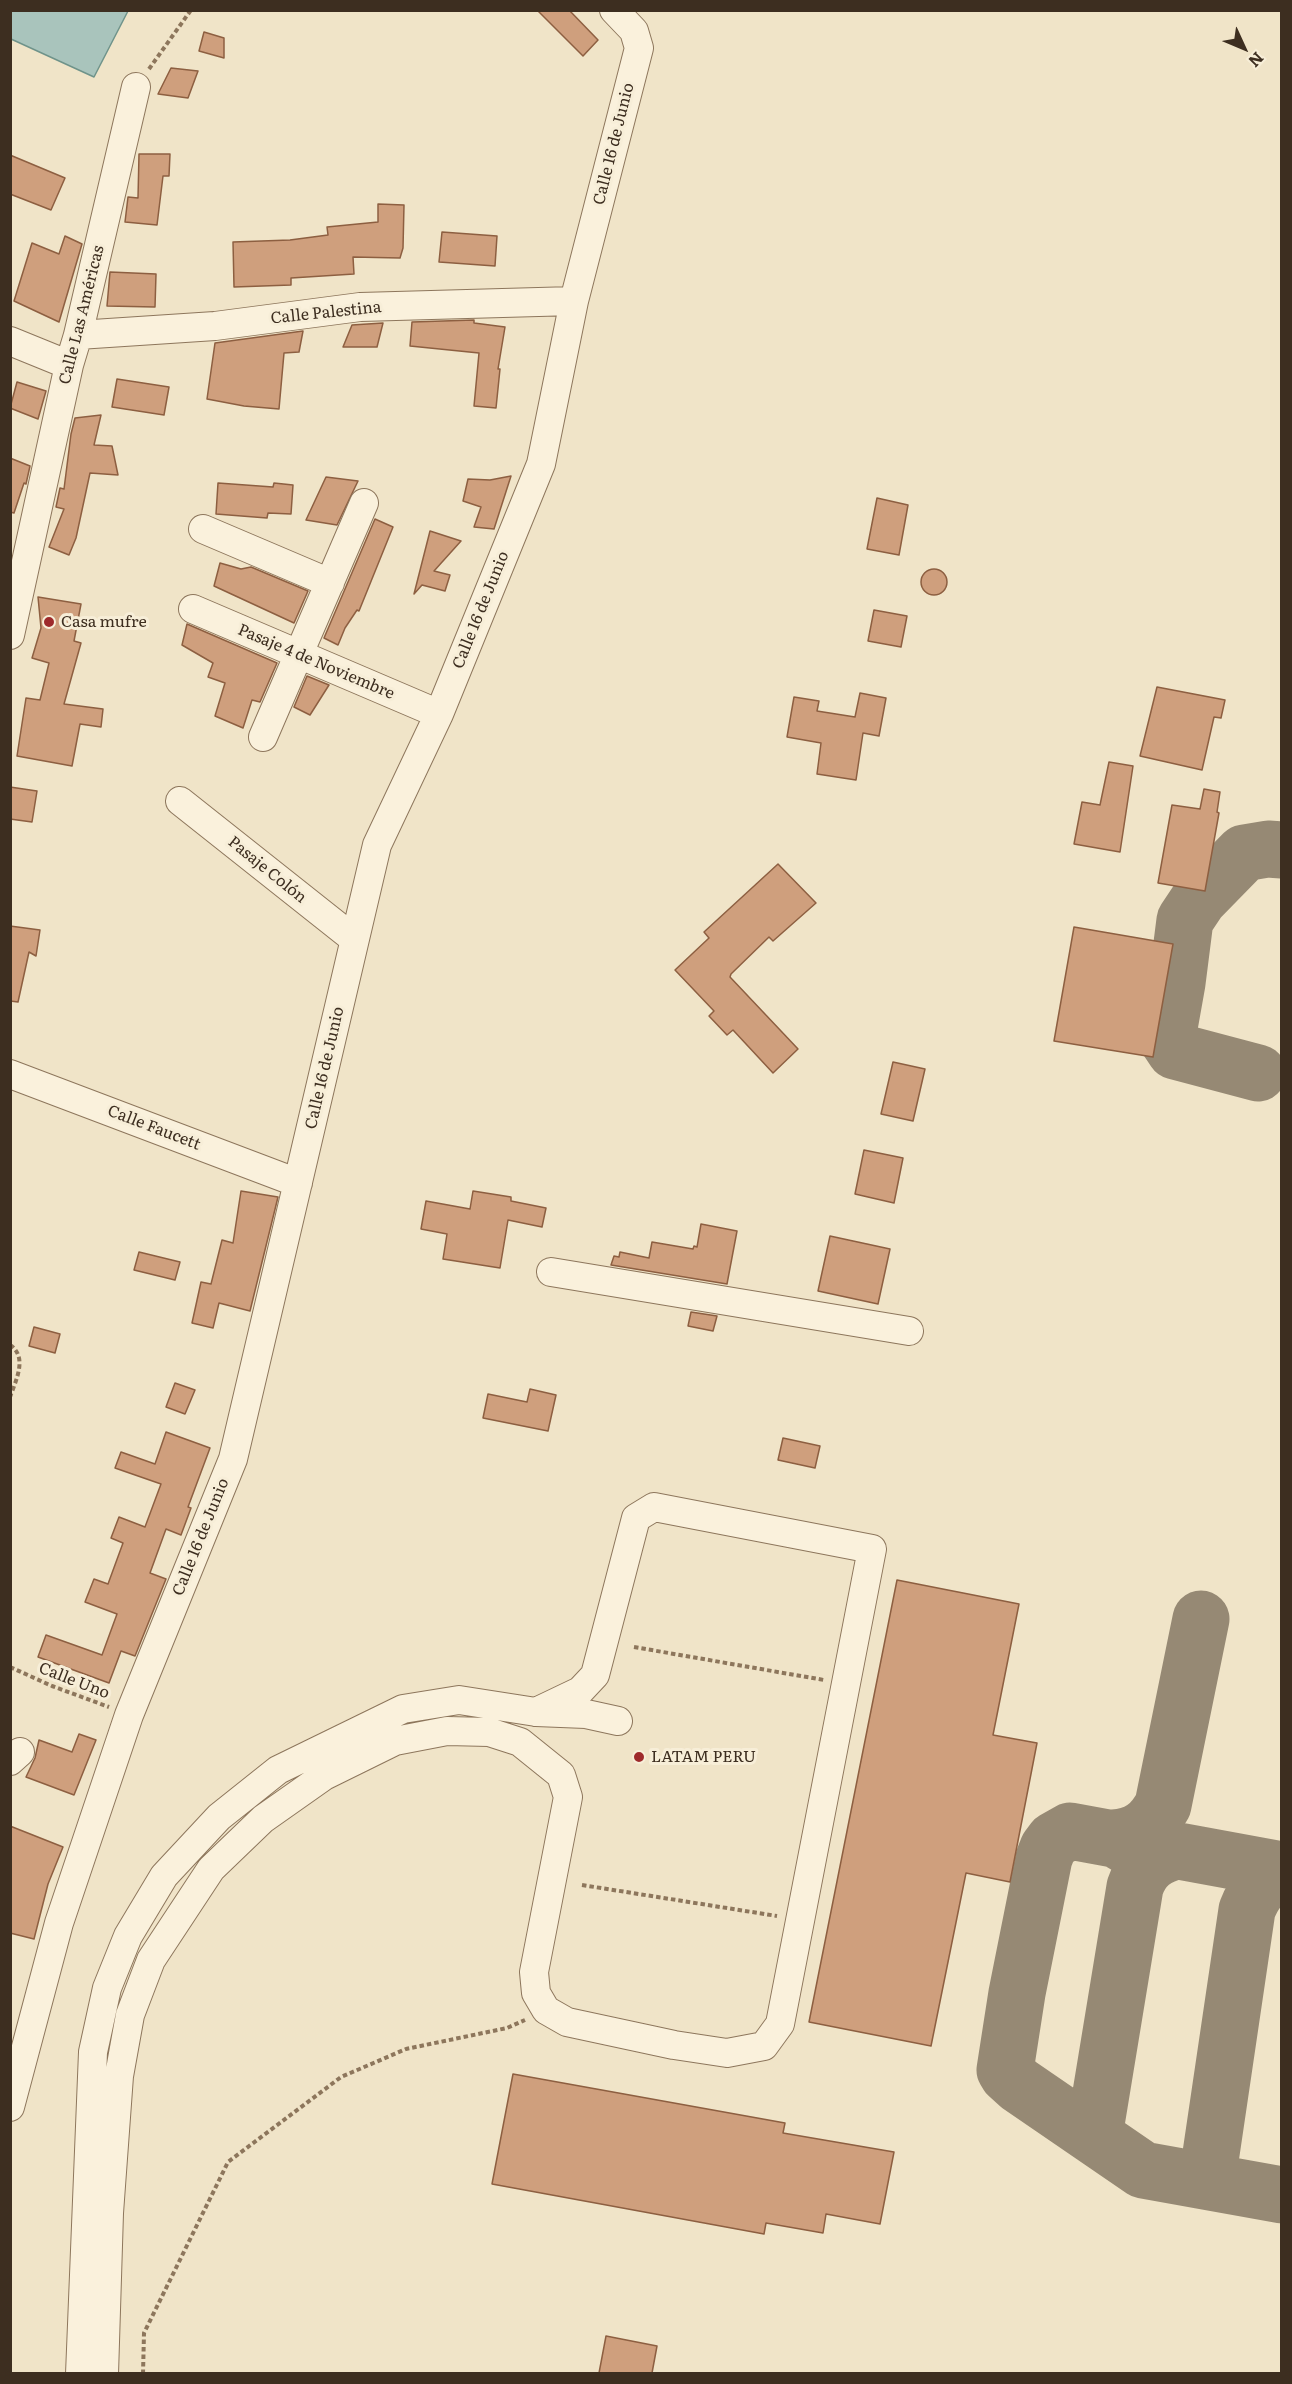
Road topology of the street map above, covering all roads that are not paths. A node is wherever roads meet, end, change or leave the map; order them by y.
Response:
1 (614, 10) edge
2 (136, 87) road end
3 (574, 302) junction
4 (78, 335) junction
5 (10, 341) edge
6 (69, 365) junction
7 (364, 503) dead end
8 (202, 529) dead end
9 (330, 583) junction
10 (193, 609) dead end
11 (10, 635) edge
12 (299, 655) junction
13 (439, 714) junction
14 (263, 738) dead end
15 (180, 801) dead end
16 (354, 939) junction
17 (10, 1074) edge
18 (298, 1183) junction
19 (551, 1272) dead end
20 (909, 1331) dead end
21 (536, 1712) junction
22 (618, 1721) dead end
23 (10, 2107) edge
24 (80, 2373) edge
25 (104, 2373) edge

1 - 3 street, Calle 16 de Junio
2 - 4 street, Calle Las Américas
3 - 4 street, Calle Palestina
3 - 13 street, Calle 16 de Junio
4 - 6 street, Calle Las Américas
5 - 6 street
6 - 11 street, Calle Las Américas
7 - 9 street
8 - 9 street
9 - 12 street
10 - 12 street, Pasaje 4 de Noviembre
12 - 13 street, Pasaje 4 de Noviembre
12 - 14 street
13 - 16 street, Calle 16 de Junio
15 - 16 street, Pasaje Colón
16 - 18 street, Calle 16 de Junio
17 - 18 street, Calle Faucett
18 - 23 street, Calle 16 de Junio
19 - 20 street
21 - 22 street
21 - 24 street
21 - 25 street

